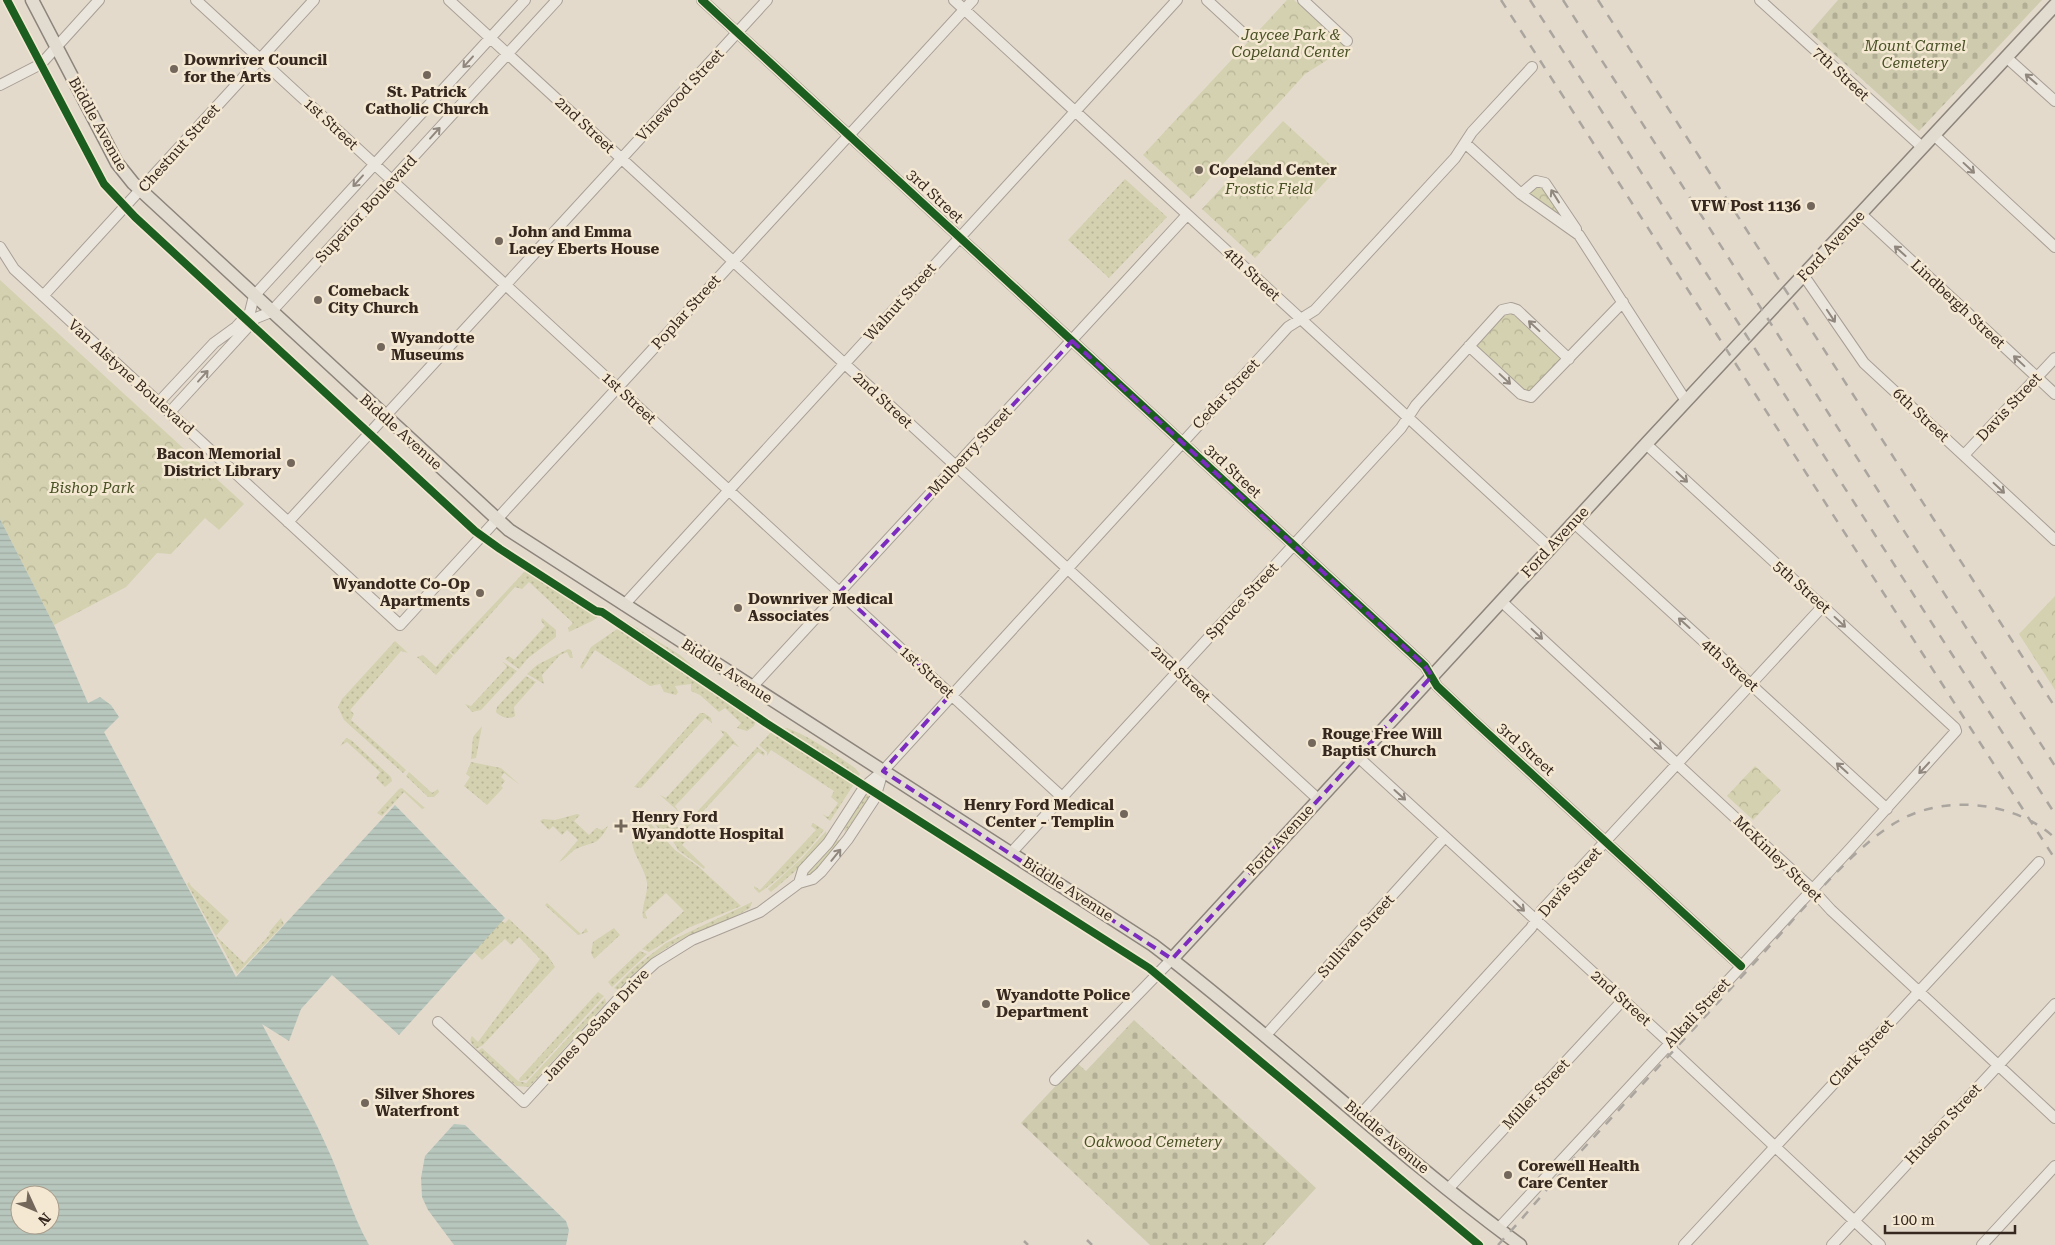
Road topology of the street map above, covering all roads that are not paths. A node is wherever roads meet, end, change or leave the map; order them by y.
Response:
1 (32, 0) edge
2 (100, 0) edge
3 (196, 0) edge
4 (314, 0) edge
5 (449, 0) edge
6 (525, 0) edge
7 (557, 0) edge
8 (702, 0) edge
9 (768, 0) edge
10 (954, 0) edge
11 (973, 0) edge
12 (1177, 0) edge
13 (1207, 0) edge
14 (1303, 0) edge
15 (1760, 0) edge
16 (2055, 5) edge
17 (964, 10) junction
18 (737, 33) junction
19 (1246, 36) dead end
20 (490, 38) junction
21 (1347, 41) dead end
22 (56, 47) junction
23 (507, 54) junction
24 (2006, 57) junction
25 (260, 59) junction
26 (1532, 67) dead end
27 (0, 85) edge
28 (2055, 101) edge
29 (1075, 112) junction
30 (849, 135) junction
31 (1934, 135) junction
32 (1465, 143) junction
33 (1922, 147) junction
34 (622, 159) junction
35 (374, 164) junction
36 (393, 180) junction
37 (140, 190) junction
38 (1520, 194) junction
39 (1860, 214) junction
40 (1188, 215) junction
41 (1580, 234) junction
42 (960, 238) junction
43 (2055, 247) edge
44 (0, 248) edge
45 (733, 261) junction
46 (1804, 276) junction
47 (506, 285) junction
48 (43, 296) junction
49 (254, 296) junction
50 (1623, 302) junction
51 (271, 312) junction
52 (1301, 320) junction
53 (1072, 341) junction
54 (1469, 346) junction
55 (2055, 358) edge
56 (1569, 359) junction
57 (844, 364) junction
58 (2037, 378) junction
59 (618, 388) junction
60 (2055, 394) edge
61 (1686, 401) junction
62 (159, 402) junction
63 (170, 412) junction
64 (385, 417) junction
65 (1408, 418) junction
66 (1182, 442) junction
67 (1646, 444) junction
68 (1964, 455) junction
69 (956, 466) junction
70 (729, 490) junction
71 (497, 520) junction
72 (288, 522) junction
73 (1574, 522) junction
74 (2055, 540) edge
75 (1293, 545) junction
76 (1550, 548) junction
77 (1067, 568) junction
78 (840, 592) junction
79 (1501, 601) junction
80 (624, 605) junction
81 (1823, 606) junction
82 (400, 625) joint
83 (1178, 670) junction
84 (1432, 676) junction
85 (1751, 684) junction
86 (752, 687) junction
87 (951, 694) junction
88 (1956, 731) joint
89 (1357, 756) junction
90 (1677, 763) junction
91 (883, 771) junction
92 (1062, 797) junction
93 (1318, 799) junction
94 (1887, 808) junction
95 (1445, 837) junction
96 (1606, 840) junction
97 (1011, 853) junction
98 (2039, 862) dead end
99 (798, 883) junction
100 (1812, 890) junction
101 (1536, 921) junction
102 (1172, 959) junction
103 (1741, 966) junction
104 (1918, 991) junction
105 (1623, 1000) junction
106 (2055, 1004) edge
107 (438, 1022) dead end
108 (1266, 1035) junction
109 (1670, 1043) junction
110 (1998, 1065) junction
111 (1055, 1080) dead end
112 (1360, 1116) junction
113 (2055, 1118) edge
114 (1774, 1148) junction
115 (2055, 1166) edge
116 (1448, 1189) junction
117 (1854, 1221) junction
118 (1498, 1228) junction
119 (1520, 1245) edge
120 (1684, 1245) edge
121 (1832, 1245) edge
122 (1880, 1245) edge
123 (1982, 1245) edge

1 - 22 main road, Biddle Avenue
2 - 22 street
3 - 25 street, 1st Street
4 - 25 street, Chestnut Street
5 - 20 street, 2nd Street
6 - 20 street, Superior Boulevard
7 - 23 street, Superior Boulevard
8 - 18 street, 3rd Street
9 - 18 street, Vinewood Street
10 - 17 street, 4th Street
11 - 17 street, Poplar Street
12 - 29 street, Walnut Street
13 - 19 street
14 - 21 street
15 - 33 street, 7th Street
16 - 24 main road, Ford Avenue
17 - 29 street, 4th Street
17 - 30 street, Poplar Street
18 - 30 street, 3rd Street
18 - 34 street, Vinewood Street
20 - 23 street, 2nd Street
20 -> 35 street, Superior Boulevard
22 - 27 street
22 - 37 main road, Biddle Avenue
23 - 34 street, 2nd Street
36 -> 23 street, Superior Boulevard
28 -> 24 street
24 - 31 main road, Ford Avenue
25 - 35 street, 1st Street
25 - 37 street, Chestnut Street
26 - 32 street, Cedar Street
29 - 40 street, 4th Street
29 - 42 street, Walnut Street
30 - 42 street, 3rd Street
30 - 45 street, Poplar Street
31 - 33 main road, Ford Avenue
31 -> 43 street
32 - 38 street
32 - 52 street, Cedar Street
33 - 39 main road, Ford Avenue
34 - 45 street, 2nd Street
34 - 47 street, Vinewood Street
35 - 36 street, 1st Street
35 -> 49 street, Superior Boulevard
36 - 47 street, 1st Street
36 - 51 street, Superior Boulevard
37 - 48 street, Chestnut Street
37 - 49 main road, Biddle Avenue
38 - 41 street
41 -> 38 street
39 - 46 main road, Ford Avenue
58 -> 39 street, Lindbergh Street
40 - 52 street, 4th Street
40 - 53 street, Mulberry Street
41 - 50 street
42 - 53 street, 3rd Street
42 - 57 street, Walnut Street
44 - 48 street, Van Alstyne Boulevard
45 - 57 street, 2nd Street
45 - 59 street, Poplar Street
46 - 61 main road, Ford Avenue
46 -> 68 street, 6th Street
47 - 59 street, 1st Street
47 - 64 street, Vinewood Street
48 - 62 street, Van Alstyne Boulevard
49 - 51 main road, Biddle Avenue
49 - 62 street, Superior Boulevard
50 - 56 street
50 - 61 street
63 -> 51 street, Superior Boulevard
51 - 64 main road, Biddle Avenue
52 - 65 street, 4th Street
52 - 66 street, Cedar Street
53 - 66 street, 3rd Street
53 - 69 street, Mulberry Street
54 -> 56 street
56 -> 54 street, Spruce Street
54 - 65 street, Spruce Street
55 - 58 street, Davis Street
57 - 69 street, 2nd Street
57 - 70 street, Walnut Street
58 - 60 street, Lindbergh Street
58 - 68 street, Davis Street
59 - 70 street, 1st Street
59 - 71 street, Poplar Street
61 - 67 main road, Ford Avenue
62 - 63 street, Van Alstyne Boulevard
63 - 72 street, Van Alstyne Boulevard
64 - 71 main road, Biddle Avenue
64 - 72 street, Vinewood Street
65 - 75 street, Spruce Street
65 - 76 street, 4th Street
66 - 75 street, 3rd Street
66 - 77 street, Cedar Street
67 - 73 main road, Ford Avenue
67 -> 81 street, 5th Street
68 -> 74 street, 6th Street
69 - 77 street, 2nd Street
69 - 78 street, Mulberry Street
70 - 78 street, 1st Street
70 - 80 street, Walnut Street
71 - 80 main road, Biddle Avenue
71 - 82 street, Poplar Street
72 - 82 street, Van Alstyne Boulevard
73 - 76 main road, Ford Avenue
85 -> 73 street, 4th Street
75 - 83 street, Spruce Street
75 - 84 street, 3rd Street
76 - 79 main road, Ford Avenue
77 - 83 street, 2nd Street
77 - 87 street, Cedar Street
78 - 86 street, Mulberry Street
78 - 87 street, 1st Street
79 - 84 main road, Ford Avenue
79 -> 90 street, McKinley Street
80 - 86 main road, Biddle Avenue
81 - 85 street, Davis Street
81 -> 88 street, 5th Street
83 - 92 street, Spruce Street
83 - 93 street, 2nd Street
84 - 89 main road, Ford Avenue
84 - 96 street, 3rd Street
85 - 90 street, Davis Street
94 -> 85 street, 4th Street
86 - 91 main road, Biddle Avenue
87 - 91 street, Cedar Street
87 - 92 street, 1st Street
88 -> 94 street, Alkali Street
89 - 93 main road, Ford Avenue
89 -> 95 street, 2nd Street
90 - 96 street, Davis Street
90 - 100 street, McKinley Street
91 - 97 main road, Biddle Avenue
91 - 99 street, James DeSana Drive
99 -> 91 street, James DeSana Drive
92 - 97 street, Spruce Street
93 - 102 main road, Ford Avenue
94 - 100 street, Alkali Street
95 -> 101 street, 2nd Street
95 - 108 street, Sullivan Street
96 - 101 street, Davis Street
96 - 103 street, 3rd Street
97 - 102 main road, Biddle Avenue
98 - 104 street, Clark Street
99 - 107 street, James DeSana Drive
100 - 103 street, Alkali Street
100 - 104 street, McKinley Street
101 - 105 street, 2nd Street
101 - 112 street, Davis Street
102 - 108 main road, Biddle Avenue
102 - 111 street, Ford Avenue
103 - 109 street, Alkali Street
104 - 110 street, McKinley Street
104 - 114 street, Clark Street
105 - 109 street, 2nd Street
105 - 116 street, Miller Street
106 - 110 street, Hudson Street
108 - 112 main road, Biddle Avenue
109 - 114 street, 2nd Street
109 - 118 street, Alkali Street
110 - 113 street, McKinley Street
110 - 117 street, Hudson Street
112 - 116 main road, Biddle Avenue
114 - 117 street, 2nd Street
114 - 120 street, Clark Street
115 - 123 street
116 - 118 main road, Biddle Avenue
117 - 121 street, Hudson Street
117 - 122 street, 2nd Street
118 - 119 main road, Biddle Avenue

